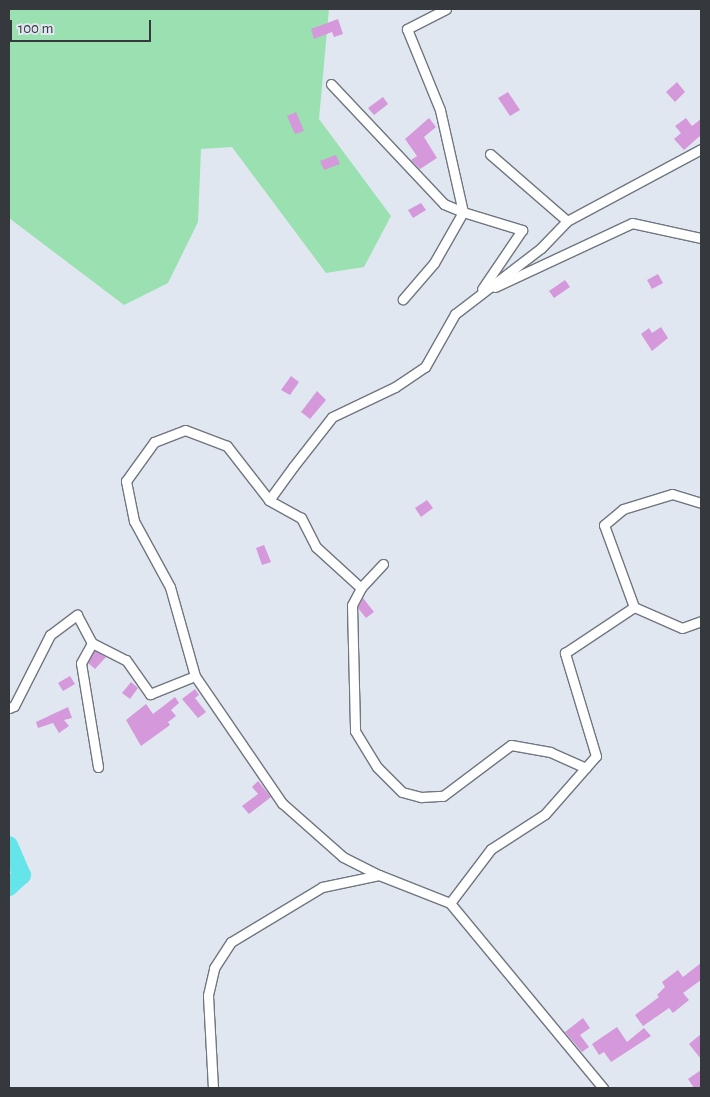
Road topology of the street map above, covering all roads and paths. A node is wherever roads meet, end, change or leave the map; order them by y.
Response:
1 (446, 9) edge
2 (331, 84) dead end
3 (701, 149) edge
4 (490, 154) dead end
5 (463, 212) junction
6 (567, 221) junction
7 (701, 238) edge
8 (478, 295) junction
9 (403, 299) dead end
10 (270, 500) junction
11 (701, 503) edge
12 (383, 564) dead end
13 (361, 588) junction
14 (634, 607) junction
15 (701, 621) edge
16 (92, 643) junction
17 (194, 676) junction
18 (9, 708) edge
19 (98, 767) dead end
20 (586, 768) junction
21 (379, 875) junction
22 (450, 903) junction
23 (213, 1088) edge
24 (603, 1088) edge

1 - 5 street
2 - 5 street
3 - 6 street
4 - 6 street
5 - 8 street
5 - 9 street
6 - 8 street
7 - 8 street
8 - 10 street
10 - 13 street
10 - 17 street
11 - 14 street
12 - 13 street
13 - 20 street
14 - 15 street
14 - 20 street
16 - 17 street
16 - 18 street
16 - 19 street
17 - 21 street
20 - 22 street
21 - 22 street
21 - 23 street
22 - 24 street

